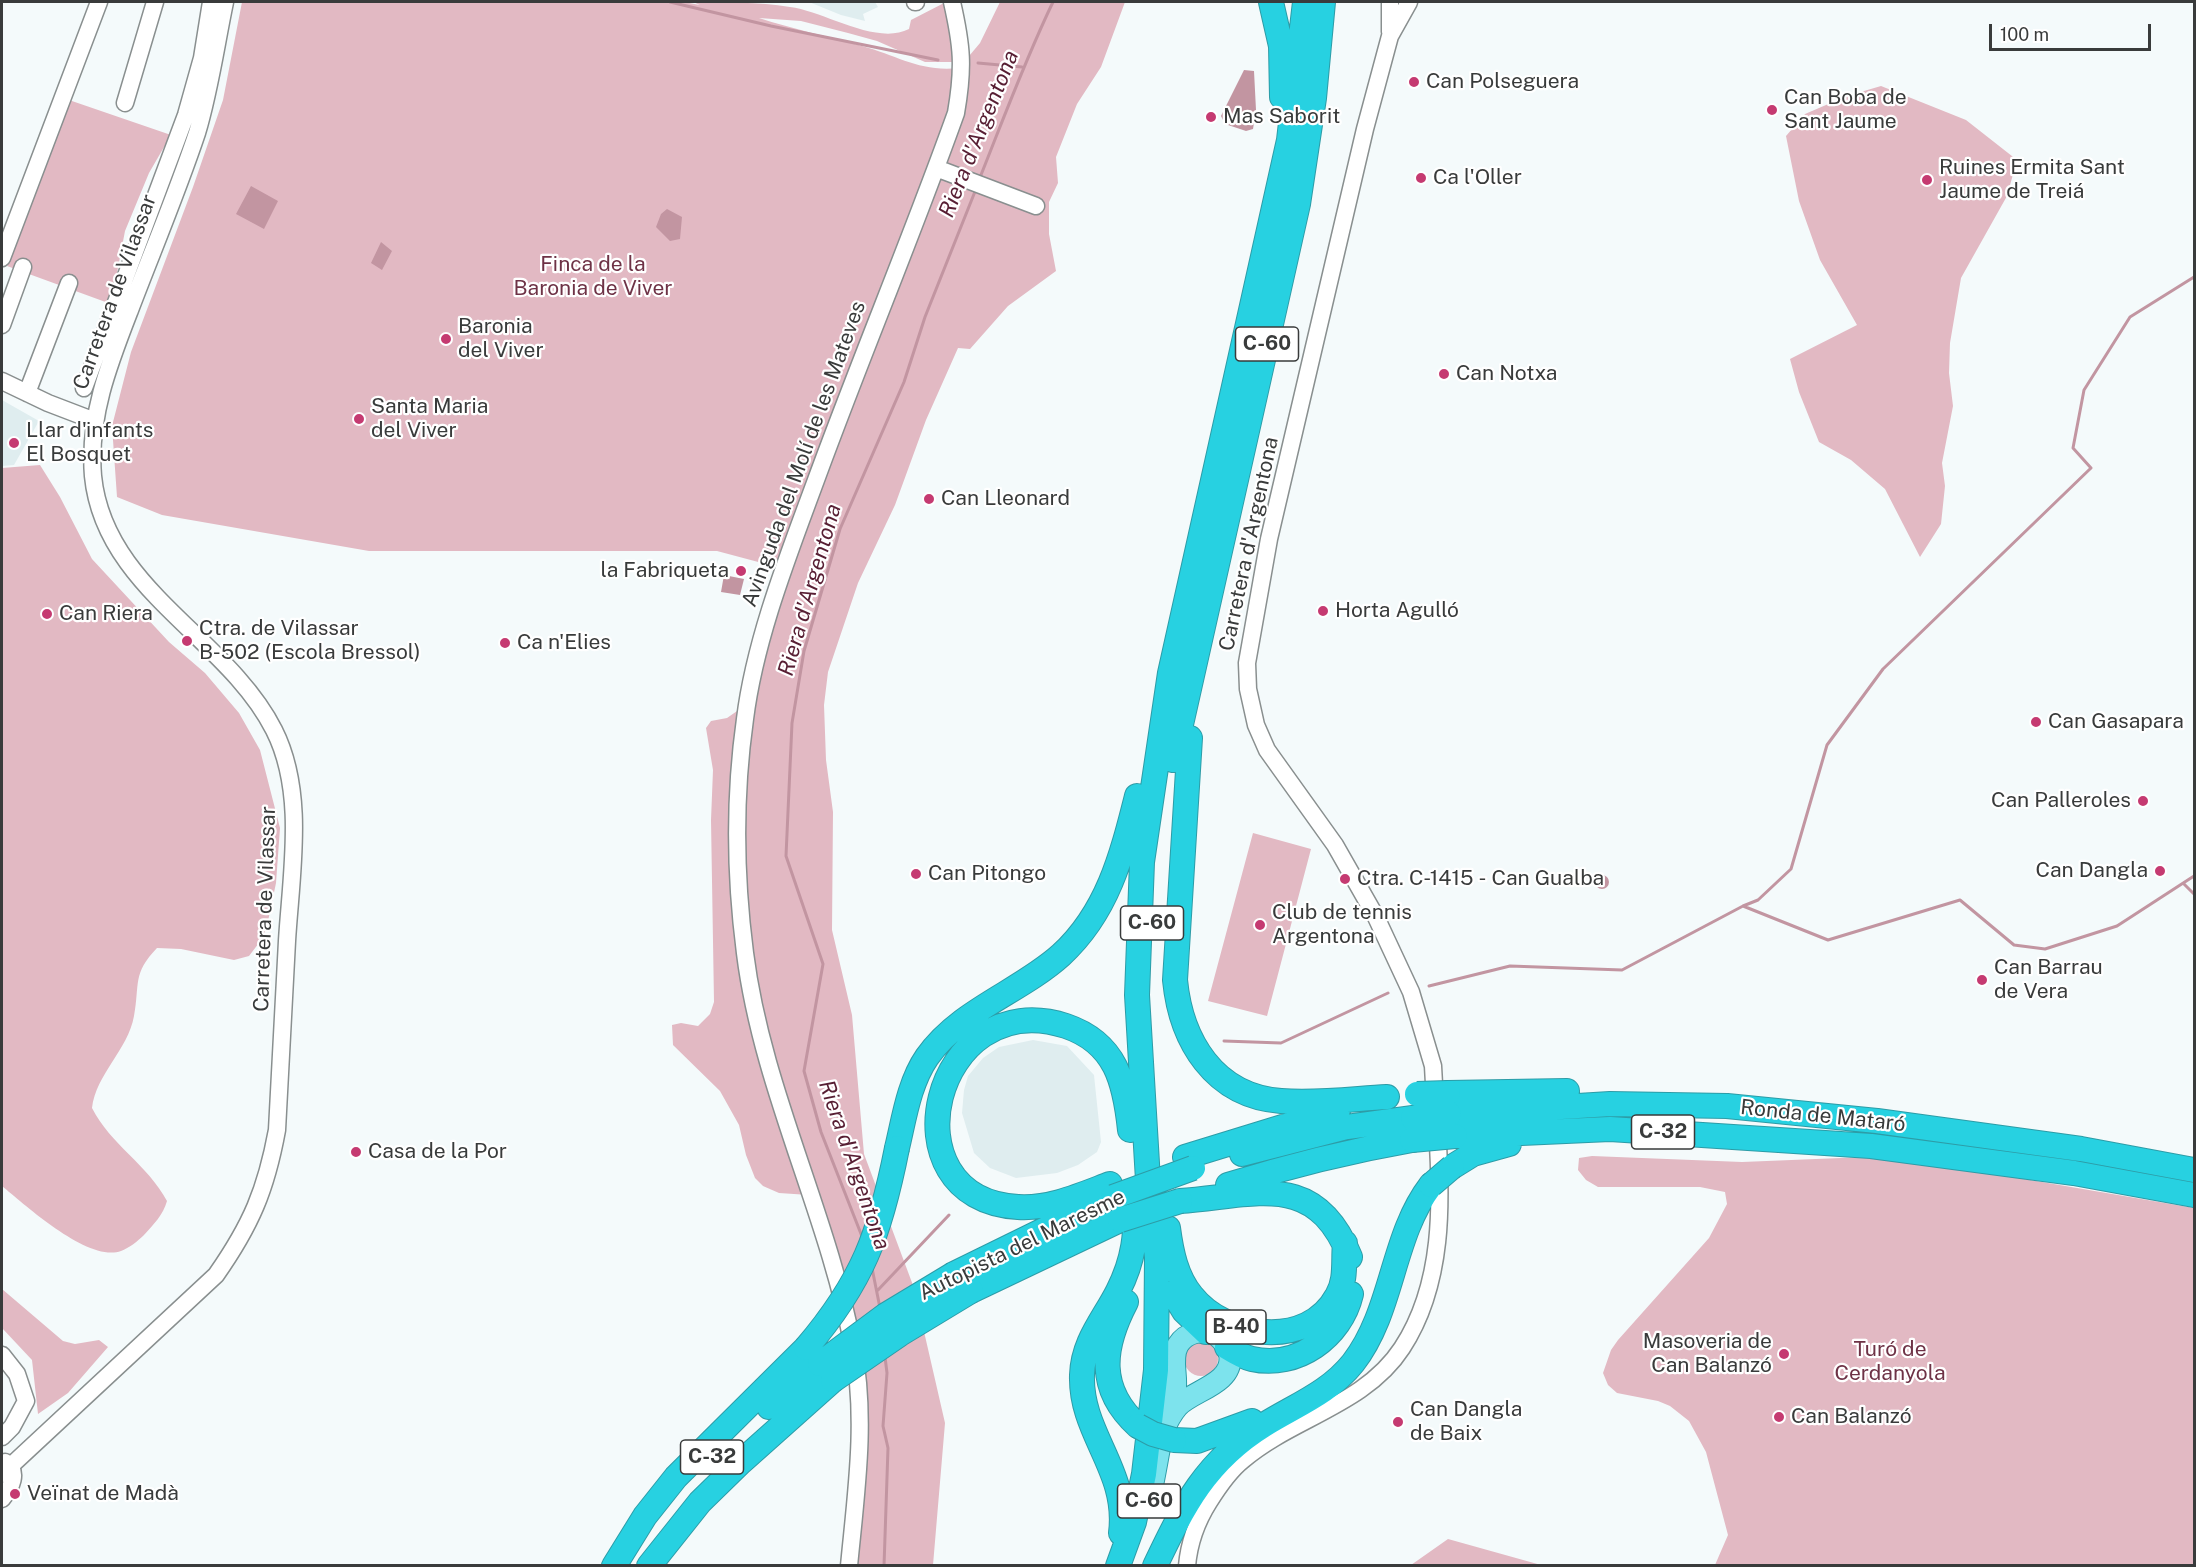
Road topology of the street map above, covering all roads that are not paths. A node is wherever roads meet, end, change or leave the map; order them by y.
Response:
1 (99, 2) edge
2 (155, 2) edge
3 (212, 2) edge
4 (225, 2) edge
5 (952, 2) edge
6 (1271, 2) edge
7 (1305, 2) edge
8 (1390, 2) edge
9 (1409, 2) edge
10 (1324, 8) edge
11 (1390, 36) junction
12 (125, 104) dead end
13 (943, 170) junction
14 (1281, 181) junction
15 (1030, 203) dead end
16 (2, 258) edge
17 (23, 267) dead end
18 (69, 283) dead end
19 (2, 325) edge
20 (2, 381) edge
21 (84, 388) dead end
22 (27, 393) junction
23 (95, 421) junction
24 (1196, 664) junction
25 (1170, 673) junction
26 (1387, 1098) junction
27 (1451, 1114) junction
28 (1412, 1129) junction
29 (1871, 1146) junction
30 (1189, 1163) junction
31 (2194, 1170) edge
32 (1112, 1190) junction
33 (1164, 1194) junction
34 (2194, 1195) edge
35 (1345, 1243) junction
36 (963, 1282) junction
37 (1206, 1332) junction
38 (1369, 1332) junction
39 (1227, 1347) junction
40 (2, 1355) edge
41 (820, 1364) junction
42 (1176, 1368) junction
43 (1205, 1386) junction
44 (2, 1437) edge
45 (1168, 1437) junction
46 (4, 1466) edge
47 (2, 1499) edge
48 (616, 1566) edge
49 (649, 1566) edge
50 (849, 1566) edge
51 (1112, 1566) edge
52 (1118, 1566) edge
53 (1127, 1566) edge
54 (1155, 1566) edge
55 (1187, 1566) edge

1 - 16 street
2 - 12 street
3 - 21 street
4 - 23 street, Carretera de Vilassar
5 - 13 street, Avinguda del Molí de les Mateves
6 - 14 highway
7 - 14 highway, C-60
8 - 11 street
9 - 11 street
10 - 24 highway, C-60
11 - 55 street, Carretera d'Argentona
13 - 15 street
13 - 50 street, Avinguda del Molí de les Mateves
14 - 25 highway, C-60
17 - 19 street
18 - 22 street
20 - 22 street
22 - 23 street
23 - 46 street, Carretera de Vilassar
24 - 26 highway
24 - 33 highway, C-60
25 - 33 highway, C-60
25 - 41 highway, bridge
26 - 27 highway, bridge
26 - 30 highway
27 - 28 highway, Autopista del Maresme, bridge
27 - 29 highway, Ronda de Mataró / C-32
27 - 31 highway, Ronda de Mataró
28 - 30 highway, Autopista del Maresme / C-32
28 - 33 highway, Autopista del Maresme / C-32
29 - 34 highway, Ronda de Mataró / C-32
29 - 38 highway, bridge
30 - 32 highway, Autopista del Maresme / C-32, bridge
32 - 36 highway, Autopista del Maresme / C-32
32 - 51 highway
33 - 35 highway
33 - 35 highway, B-40
33 - 36 highway, Autopista del Maresme / C-32, bridge
33 - 37 highway, C-60
33 - 45 highway, bridge
33 - 52 highway
35 - 39 highway
36 - 41 highway, Autopista del Maresme / C-32, bridge
37 - 39 main road, C-60
37 - 42 main road, C-60
38 - 45 highway
38 - 54 highway
39 - 43 main road, C-60
40 - 44 street
41 - 48 highway, C-32
41 - 49 highway, C-32
42 - 43 main road
42 - 45 main road, C-60
43 - 45 main road, C-60
45 - 53 main road, C-60
46 - 47 street

